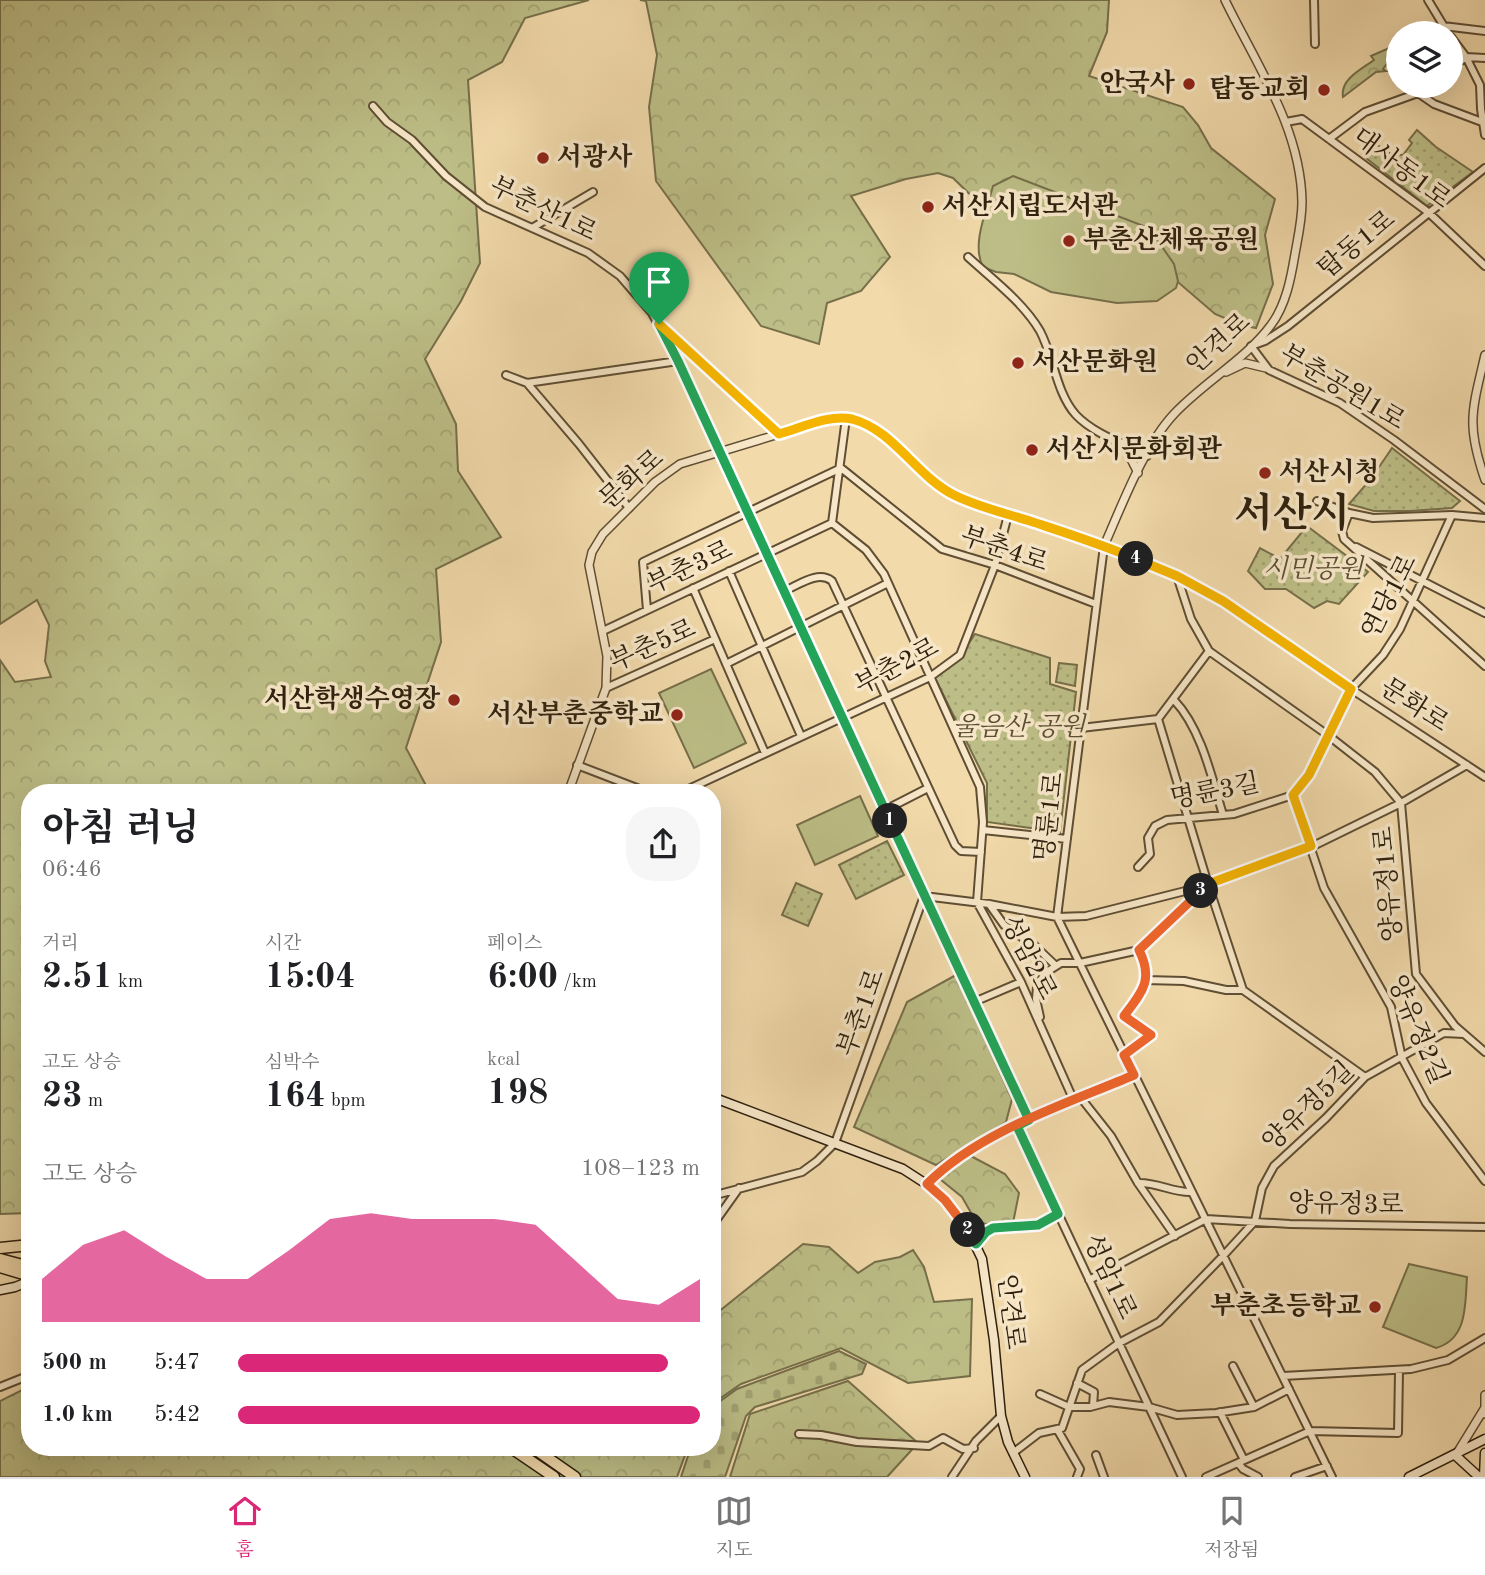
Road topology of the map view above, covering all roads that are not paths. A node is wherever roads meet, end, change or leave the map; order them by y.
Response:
1 (1225, 0) edge
2 (1314, 0) edge
3 (1428, 0) edge
4 (1440, 21) edge
5 (1463, 28) edge
6 (1485, 31) edge
7 (1315, 44) dead end
8 (1463, 53) edge
9 (1466, 57) junction
10 (1485, 58) edge
11 (1463, 59) edge
12 (1404, 98) edge
13 (1425, 98) edge
14 (373, 106) dead end
15 (1286, 122) junction
16 (1482, 122) junction
17 (1485, 135) edge
18 (1329, 139) junction
19 (1485, 168) edge
20 (593, 192) dead end
21 (1428, 212) junction
22 (532, 228) junction
23 (968, 257) dead end
24 (1485, 266) edge
25 (659, 324) junction
26 (1251, 346) junction
27 (1485, 355) edge
28 (678, 361) junction
29 (1266, 368) junction
30 (1222, 370) junction
31 (506, 375) dead end
32 (527, 383) junction
33 (846, 418) junction
34 (779, 434) junction
35 (1123, 443) junction
36 (720, 451) junction
37 (1147, 456) junction
38 (841, 468) junction
39 (1138, 473) junction
40 (1485, 480) edge
41 (1317, 502) dead end
42 (629, 508) junction
43 (1485, 509) edge
44 (748, 512) junction
45 (1349, 513) junction
46 (1008, 515) junction
47 (1452, 515) junction
48 (1485, 518) edge
49 (832, 523) junction
50 (1347, 542) junction
51 (1104, 545) junction
52 (767, 553) junction
53 (995, 565) junction
54 (729, 571) junction
55 (1177, 576) junction
56 (1422, 582) junction
57 (888, 583) junction
58 (693, 588) junction
59 (785, 592) junction
60 (1413, 602) junction
61 (1096, 604) junction
62 (844, 605) junction
63 (647, 610) junction
64 (1485, 613) edge
65 (800, 626) junction
66 (603, 631) junction
67 (715, 639) junction
68 (761, 646) junction
69 (1209, 651) junction
70 (726, 664) junction
71 (1485, 666) edge
72 (930, 677) junction
73 (606, 688) junction
74 (1351, 689) junction
75 (886, 697) junction
76 (1174, 700) junction
77 (842, 717) junction
78 (1158, 719) junction
79 (1081, 728) junction
80 (801, 736) junction
81 (1329, 736) junction
82 (765, 752) junction
83 (577, 765) junction
84 (1466, 765) junction
85 (1485, 777) edge
86 (571, 784) edge
87 (627, 784) edge
88 (699, 784) edge
89 (928, 788) junction
90 (1293, 795) junction
91 (1401, 803) junction
92 (885, 810) junction
93 (1223, 815) junction
94 (1188, 818) junction
95 (983, 830) junction
96 (1067, 839) junction
97 (1311, 846) junction
98 (981, 852) junction
99 (1138, 867) dead end
100 (1208, 884) junction
101 (924, 896) junction
102 (977, 902) junction
103 (989, 904) junction
104 (1057, 917) junction
105 (1139, 950) junction
106 (1080, 963) junction
107 (1056, 966) junction
108 (1146, 980) junction
109 (1021, 982) junction
110 (1244, 990) junction
111 (974, 1002) junction
112 (1044, 1032) junction
113 (1464, 1034) junction
114 (1485, 1052) edge
115 (1124, 1055) junction
116 (1402, 1058) junction
117 (1134, 1075) junction
118 (1365, 1077) junction
119 (1081, 1098) junction
120 (721, 1100) edge
121 (1073, 1101) junction
122 (1029, 1120) junction
123 (1017, 1126) junction
124 (835, 1143) junction
125 (1485, 1181) edge
126 (1138, 1183) junction
127 (927, 1184) junction
128 (738, 1188) junction
129 (1192, 1192) junction
130 (721, 1193) edge
131 (721, 1213) edge
132 (1058, 1214) junction
133 (1206, 1219) junction
134 (1255, 1221) junction
135 (1485, 1227) edge
136 (1175, 1236) junction
137 (976, 1244) junction
138 (21, 1246) edge
139 (0, 1248) edge
140 (1223, 1256) junction
141 (0, 1259) edge
142 (0, 1267) edge
143 (16, 1268) junction
144 (21, 1268) edge
145 (21, 1272) edge
146 (1089, 1280) junction
147 (21, 1282) edge
148 (0, 1290) edge
149 (1485, 1338) edge
150 (1119, 1343) junction
151 (1233, 1366) dead end
152 (1399, 1371) junction
153 (1283, 1376) junction
154 (21, 1379) edge
155 (1077, 1383) junction
156 (0, 1387) edge
157 (1289, 1389) junction
158 (1040, 1394) dead end
159 (1485, 1395) edge
160 (1093, 1406) junction
161 (1069, 1407) junction
162 (1149, 1407) junction
163 (1254, 1407) junction
164 (1485, 1411) edge
165 (1220, 1412) junction
166 (1001, 1416) junction
167 (1057, 1429) junction
168 (1310, 1432) junction
169 (799, 1434) dead end
170 (1485, 1439) edge
171 (974, 1448) junction
172 (1013, 1453) junction
173 (1485, 1453) edge
174 (1096, 1455) dead end
175 (1455, 1455) junction
176 (523, 1456) edge
177 (545, 1456) edge
178 (1241, 1462) junction
179 (1327, 1466) junction
180 (554, 1477) edge
181 (575, 1477) edge
182 (952, 1477) edge
183 (1025, 1477) edge
184 (1077, 1477) edge
185 (1104, 1477) edge
186 (1182, 1477) edge
187 (1206, 1477) edge
188 (1258, 1477) edge
189 (1295, 1477) edge
190 (1332, 1477) edge
191 (1409, 1477) edge
192 (1481, 1477) edge

1 - 15 street, 안견로
2 - 7 street
3 - 4 street
5 - 6 street
8 - 9 street
9 - 10 street
9 - 11 street
9 - 16 street
12 - 18 street
13 - 16 street
14 - 22 street, 부춘산1로
15 - 18 street, 대사동1로
15 - 26 street, 안견로
16 - 17 street
18 - 21 street, 대사동1로
19 - 21 street, 탑동1로
20 - 22 street
21 - 24 street, 대사동1로
21 - 26 street, 탑동1로
22 - 25 street, 부춘산1로
23 - 35 street
25 - 28 street, 부춘산1로
25 - 34 street, 부춘산1로
26 - 29 street, 부춘공원1로
26 - 30 street, 안견로
27 - 40 street
28 - 32 street
28 - 36 street, 부춘산1로
29 - 30 street
29 - 43 street, 부춘공원1로
30 - 37 street, 안견로
31 - 32 street
32 - 42 street
33 - 34 street, 문화로
33 - 38 street
33 - 46 street, 문화로
34 - 36 street, 문화로
35 - 37 street
35 - 39 street
36 - 42 street, 문화로
36 - 44 street
37 - 39 street, 안견로
38 - 44 street
38 - 49 street
38 - 53 street, 부춘4로
39 - 51 street, 안견로
41 - 45 street
42 - 66 street, 문화로
44 - 52 street
44 - 63 street
45 - 47 street
45 - 50 street
46 - 51 street, 문화로
46 - 53 street, 부춘2로
47 - 48 street
47 - 56 street, 연당1로
49 - 52 street, 부춘3로
49 - 57 street
50 - 56 street
50 - 60 street
51 - 55 street, 문화로
51 - 61 street, 명륜1로
52 - 54 street, 부춘3로
52 - 59 street
53 - 61 street, 부춘4로
53 - 72 street, 부춘2로
54 - 58 street, 부춘3로
54 - 68 street
55 - 69 street, 양유정1로
55 - 74 street, 문화로
56 - 60 street, 연당1로
56 - 64 street
57 - 62 street, 부춘5로
57 - 72 street
58 - 63 street, 부춘3로
58 - 67 street, 부춘5로
59 - 62 street
59 - 65 street
60 - 71 street
60 - 74 street, 연당1로
61 - 79 street, 명륜1로
62 - 65 street, 부춘5로
62 - 75 street
63 - 66 street, 부춘3로
65 - 68 street, 부춘5로
65 - 77 street
66 - 73 street, 문화로
67 - 70 street, 부춘5로
67 - 73 street, 부춘5로
68 - 70 street, 부춘5로
68 - 80 street
69 - 76 street
69 - 81 street, 양유정1로
70 - 82 street, 부춘5로
72 - 75 street, 부춘2로
72 - 95 street
73 - 83 street, 문화로
74 - 81 street, 명륜3길
74 - 84 street, 문화로
75 - 77 street, 부춘2로
75 - 89 street
76 - 78 street
76 - 93 street
77 - 80 street, 부춘2로
77 - 92 street
78 - 79 street
78 - 94 street
79 - 96 street, 명륜1로
80 - 82 street, 부춘2로
81 - 90 street, 명륜3길
81 - 91 street, 양유정1로
82 - 88 street, 부춘2로
83 - 86 street, 문화로
83 - 87 street
84 - 85 street, 문화로
84 - 91 street
89 - 92 street
89 - 98 street
90 - 93 street, 명륜3길
90 - 97 street, 양유정2길
91 - 97 street
91 - 113 street, 양유정1로
92 - 101 street
93 - 94 street, 명륜3길
94 - 99 street, 명륜3길
94 - 100 street
95 - 96 street
95 - 98 street
96 - 104 street, 명륜1로
97 - 100 street
97 - 116 street, 양유정2길
98 - 102 street
100 - 104 street
100 - 105 street
100 - 110 street
101 - 102 street
101 - 111 street
101 - 124 street, 부춘1로
102 - 103 street
102 - 109 street, 성암2로
103 - 104 street
103 - 107 street
104 - 106 street
105 - 106 street
105 - 108 street
106 - 107 street
106 - 115 street
107 - 112 street, 성암2로
108 - 110 street
108 - 115 street
109 - 111 street
109 - 112 street, 성암2로
110 - 118 street
111 - 122 street
112 - 121 street, 성암2로
113 - 114 street, 양유정1로
113 - 116 street, 양유정5길
115 - 117 street
116 - 118 street, 양유정5길
116 - 125 street, 양유정2길
117 - 119 street
117 - 129 street
118 - 134 street, 양유정5길
119 - 121 street
119 - 126 street
120 - 124 main road, 안견로
121 - 122 street
122 - 123 street
123 - 127 street
123 - 132 street, 성암1로
124 - 127 main road, 안견로
124 - 128 street
126 - 129 street
126 - 136 street
127 - 137 main road, 안견로
128 - 130 street
128 - 131 street
129 - 133 street
132 - 137 street
132 - 146 street, 성암1로
133 - 134 street, 양유정3로
133 - 136 street
133 - 140 street
134 - 135 street, 양유정3로
134 - 140 street, 양유정5길
136 - 146 street
137 - 166 main road, 안견로
138 - 139 highway
140 - 150 street, 성암1로
140 - 153 street
141 - 143 highway
142 - 143 highway
143 - 144 highway
143 - 145 highway
146 - 150 street, 성암1로
147 - 148 main road
149 - 152 street
150 - 155 street
150 - 162 street, 성암1로
151 - 163 street
152 - 153 street
152 - 168 street
153 - 157 street
154 - 156 street
155 - 160 street
155 - 161 street
157 - 163 street
157 - 168 street
158 - 161 street
159 - 164 street
160 - 161 street
160 - 162 street
161 - 167 street
162 - 165 street
162 - 186 street, 성암1로
163 - 165 street
164 - 175 street
165 - 178 street
166 - 171 street
166 - 172 main road, 안견로
167 - 172 street
167 - 184 street
168 - 178 street
168 - 179 street
169 - 171 street
170 - 175 main road
171 - 182 street
172 - 183 main road, 안견로
173 - 192 main road
174 - 185 street
175 - 191 main road
175 - 192 main road
176 - 180 highway
177 - 181 highway
178 - 187 street
178 - 188 street
179 - 189 street
179 - 190 street

